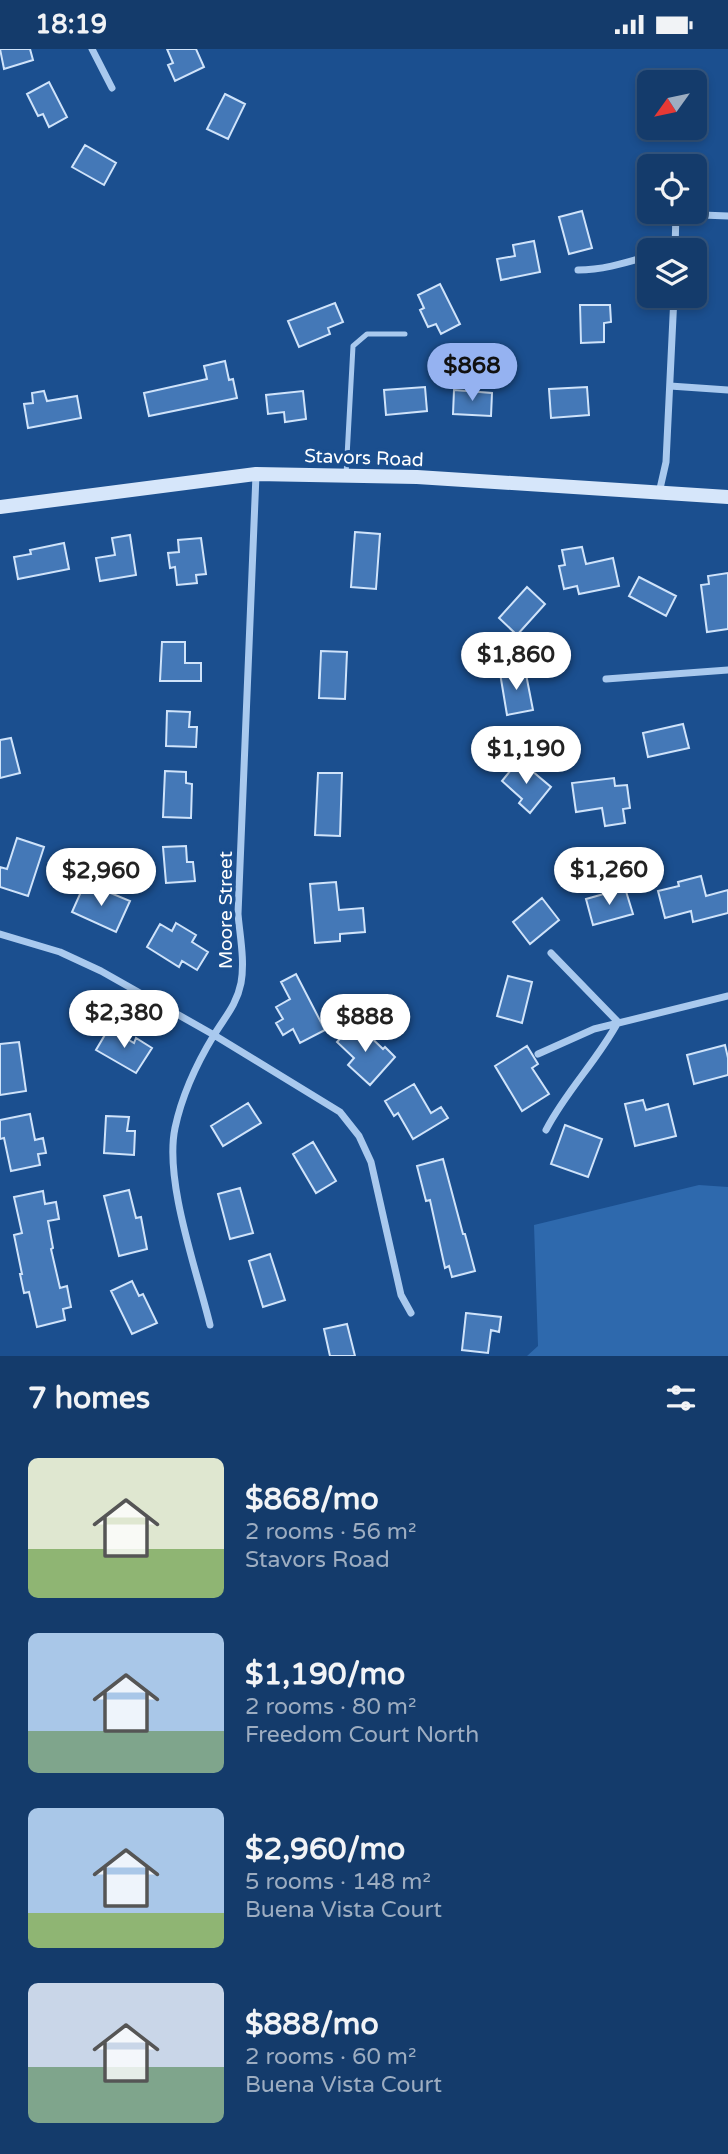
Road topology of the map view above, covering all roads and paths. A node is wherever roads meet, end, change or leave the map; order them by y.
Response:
1 (92, 49) edge
2 (112, 88) dead end
3 (707, 215) edge
4 (728, 216) edge
5 (637, 259) edge
6 (578, 270) dead end
7 (673, 308) edge
8 (405, 334) dead end
9 (670, 386) junction
10 (728, 390) edge
11 (256, 474) junction
12 (346, 475) junction
13 (659, 493) junction
14 (728, 498) edge
15 (0, 507) edge
16 (728, 670) edge
17 (606, 679) dead end
18 (0, 934) edge
19 (551, 953) dead end
20 (728, 996) edge
21 (618, 1022) junction
22 (214, 1035) junction
23 (538, 1054) dead end
24 (546, 1130) dead end
25 (411, 1313) dead end
26 (209, 1325) dead end

1 - 2 street
3 - 4 street
5 - 6 street
7 - 9 street
8 - 12 lane
9 - 10 street
9 - 13 street
11 - 12 street, Stavors Road
11 - 15 street, Stavors Road
11 - 22 street, Moore Street
12 - 13 street, Stavors Road
13 - 14 street, Stavors Road
16 - 17 street
18 - 22 street
19 - 21 street
20 - 21 street
21 - 23 street
21 - 24 street
22 - 25 street
22 - 26 street, Moore Street

